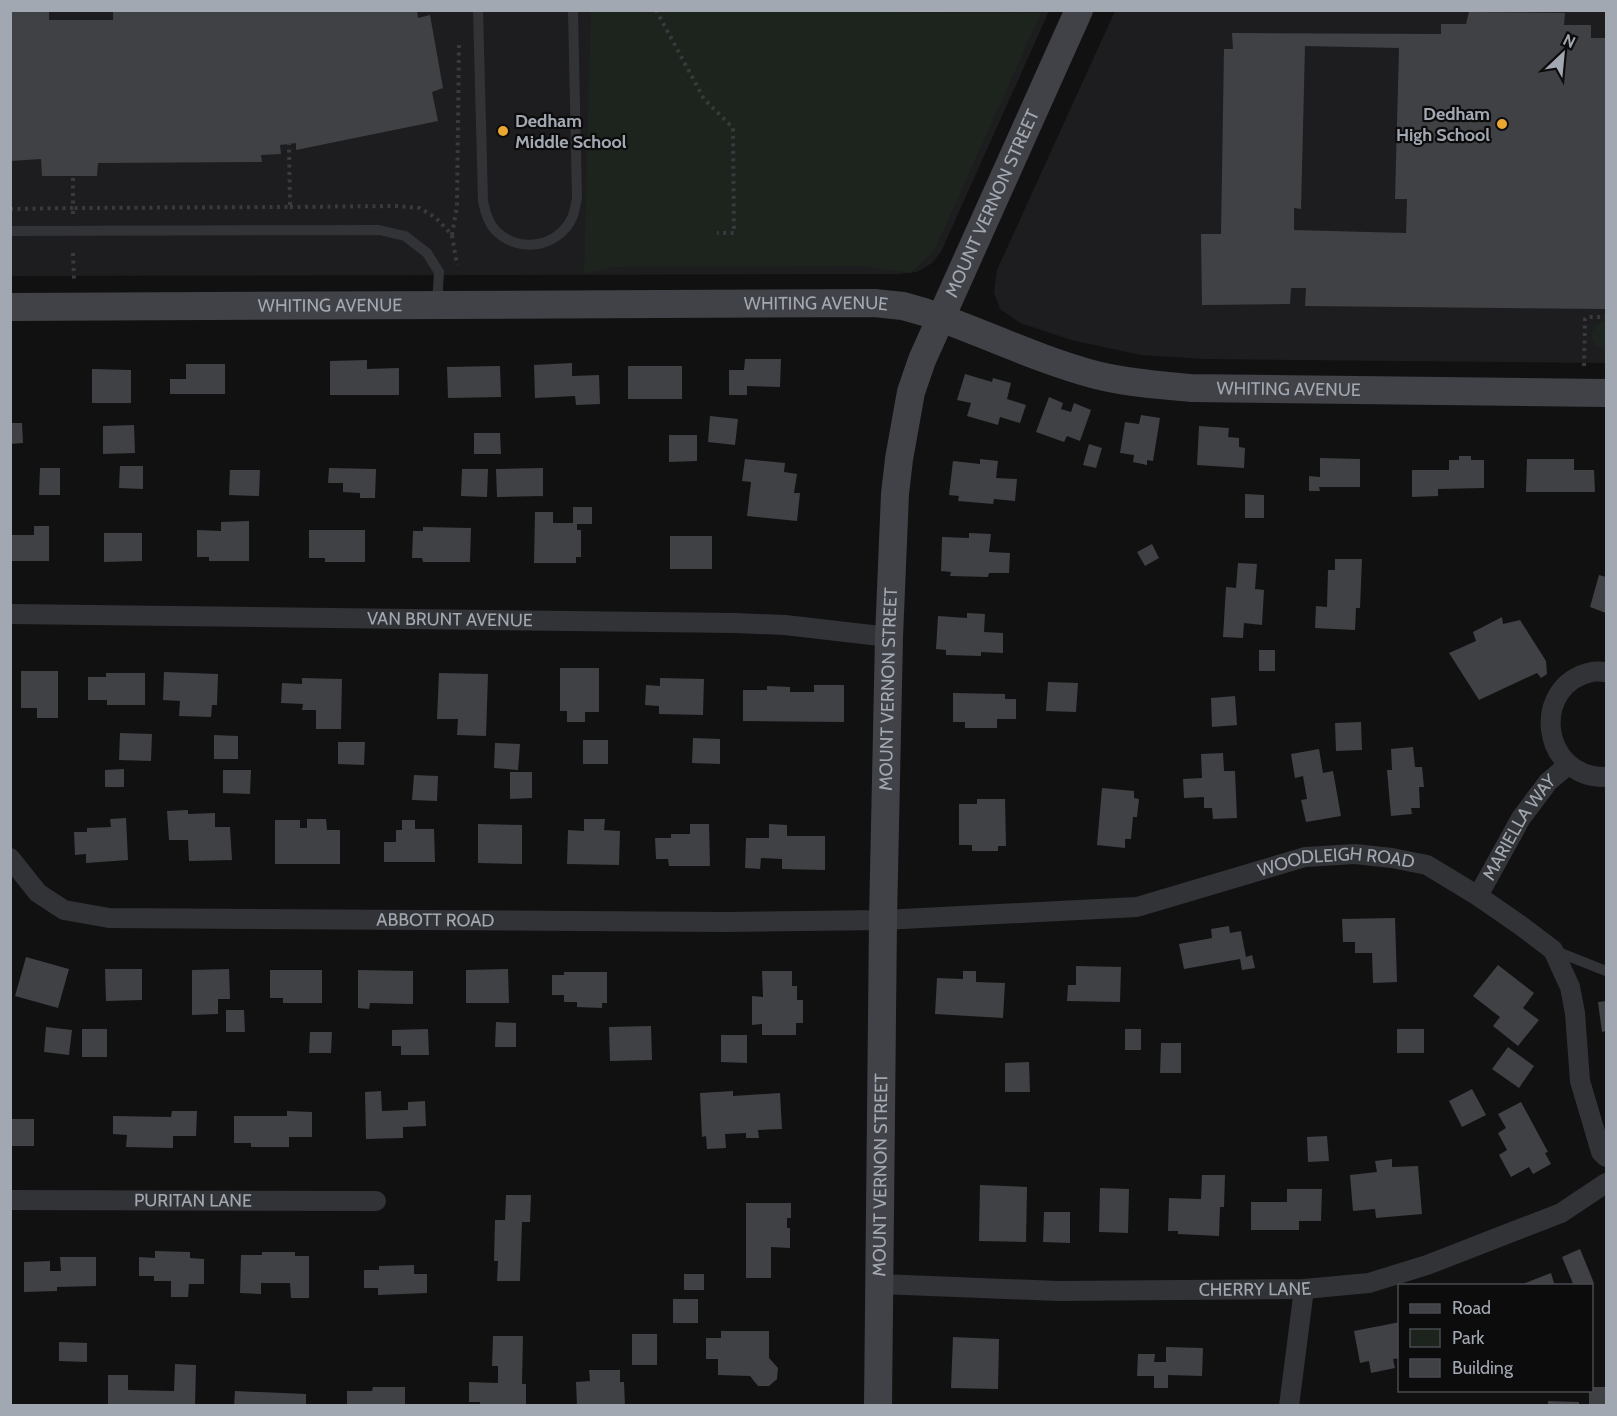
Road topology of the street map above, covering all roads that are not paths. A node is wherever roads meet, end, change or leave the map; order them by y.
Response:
1 (478, 10) edge
2 (573, 10) edge
3 (1079, 10) edge
4 (10, 231) edge
5 (438, 305) junction
6 (10, 307) edge
7 (940, 318) junction
8 (1606, 393) edge
9 (10, 614) edge
10 (889, 637) junction
11 (1606, 672) edge
12 (1568, 765) junction
13 (1606, 777) edge
14 (10, 858) edge
15 (1478, 896) junction
16 (884, 920) junction
17 (1553, 950) junction
18 (1606, 971) edge
19 (1606, 1157) edge
20 (1606, 1183) edge
21 (10, 1200) edge
22 (376, 1201) dead end
23 (880, 1284) junction
24 (1304, 1289) junction
25 (878, 1406) edge
26 (1289, 1406) edge

1 - 2 lane
3 - 7 street, MOUNT VERNON STREET
4 - 5 lane
5 - 6 street, WHITING AVENUE
5 - 7 street, WHITING AVENUE
7 - 8 street, WHITING AVENUE
7 - 10 street, MOUNT VERNON STREET
9 - 10 street, VAN BRUNT AVENUE
10 - 16 street, MOUNT VERNON STREET
11 - 12 street, MARIELLA WAY
12 - 13 street, MARIELLA WAY
12 - 15 street, MARIELLA WAY
14 - 16 street, ABBOTT ROAD
15 - 16 street, WOODLEIGH ROAD
15 - 17 street, WOODLEIGH ROAD
16 - 23 street, MOUNT VERNON STREET
17 - 18 lane
17 - 19 street, WOODLEIGH ROAD
20 - 24 street, CHERRY LANE
21 - 22 street, PURITAN LANE
23 - 24 street, CHERRY LANE
23 - 25 street, MOUNT VERNON STREET
24 - 26 street

